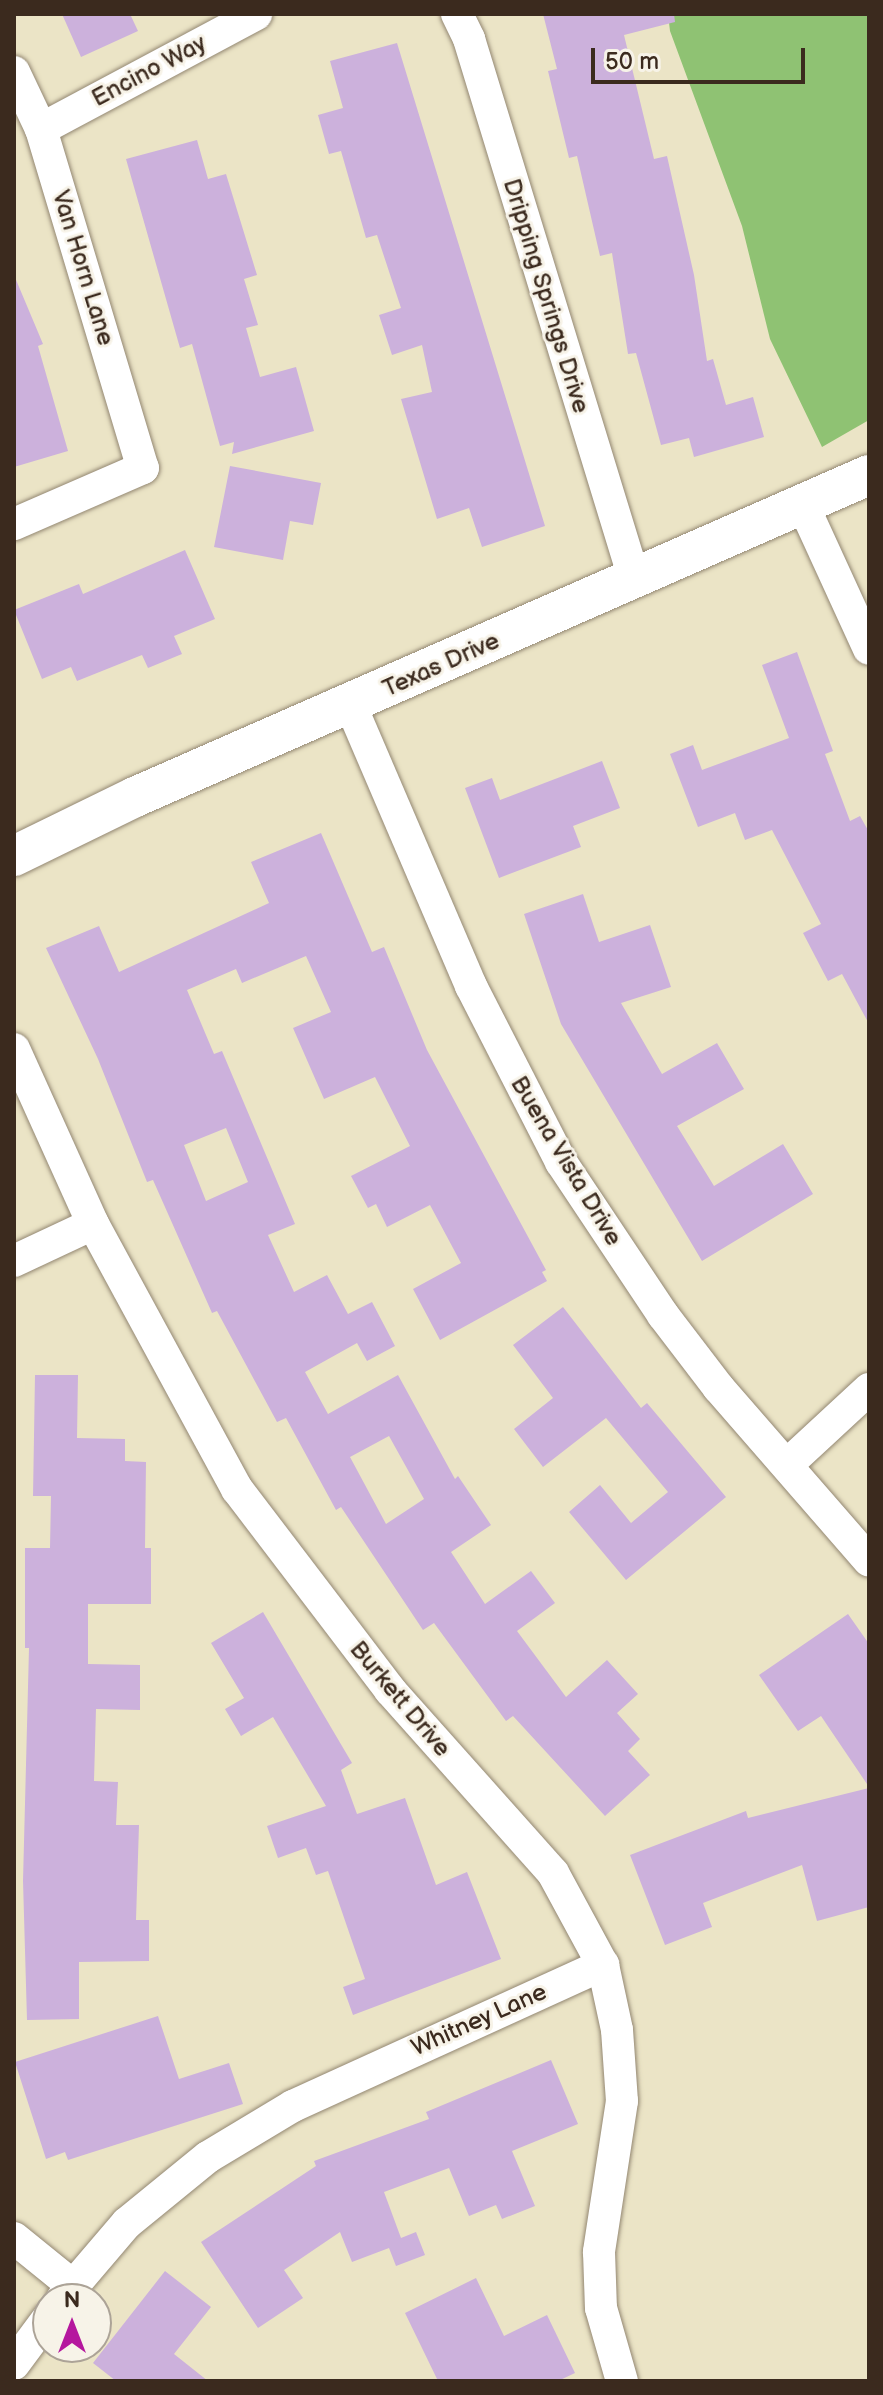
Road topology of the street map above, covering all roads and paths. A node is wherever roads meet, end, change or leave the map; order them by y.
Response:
1 (256, 14) edge
2 (457, 14) edge
3 (14, 72) edge
4 (41, 129) junction
5 (869, 475) edge
6 (803, 505) junction
7 (14, 524) edge
8 (634, 578) junction
9 (869, 649) edge
10 (351, 706) junction
11 (14, 856) edge
12 (14, 1049) edge
13 (93, 1224) junction
14 (14, 1261) edge
15 (869, 1389) edge
16 (789, 1463) junction
17 (869, 1561) edge
18 (603, 1965) junction
19 (14, 2238) edge
20 (58, 2283) edge
21 (75, 2283) edge
22 (32, 2340) edge
23 (14, 2364) edge
24 (622, 2381) edge

1 - 4 street, Encino Way
2 - 8 street, Dripping Springs Drive
3 - 4 street, Van Horn Lane
4 - 7 street, Van Horn Lane
5 - 6 street, Texas Drive
6 - 8 street, Texas Drive
6 - 9 street
8 - 10 street, Texas Drive
10 - 11 street, Texas Drive
10 - 16 street, Buena Vista Drive
12 - 13 street, Burkett Drive
13 - 14 street
13 - 18 street, Burkett Drive
15 - 16 street
16 - 17 street, Buena Vista Drive
18 - 21 street, Whitney Lane
18 - 24 street, Burkett Drive
19 - 20 street
22 - 23 street

